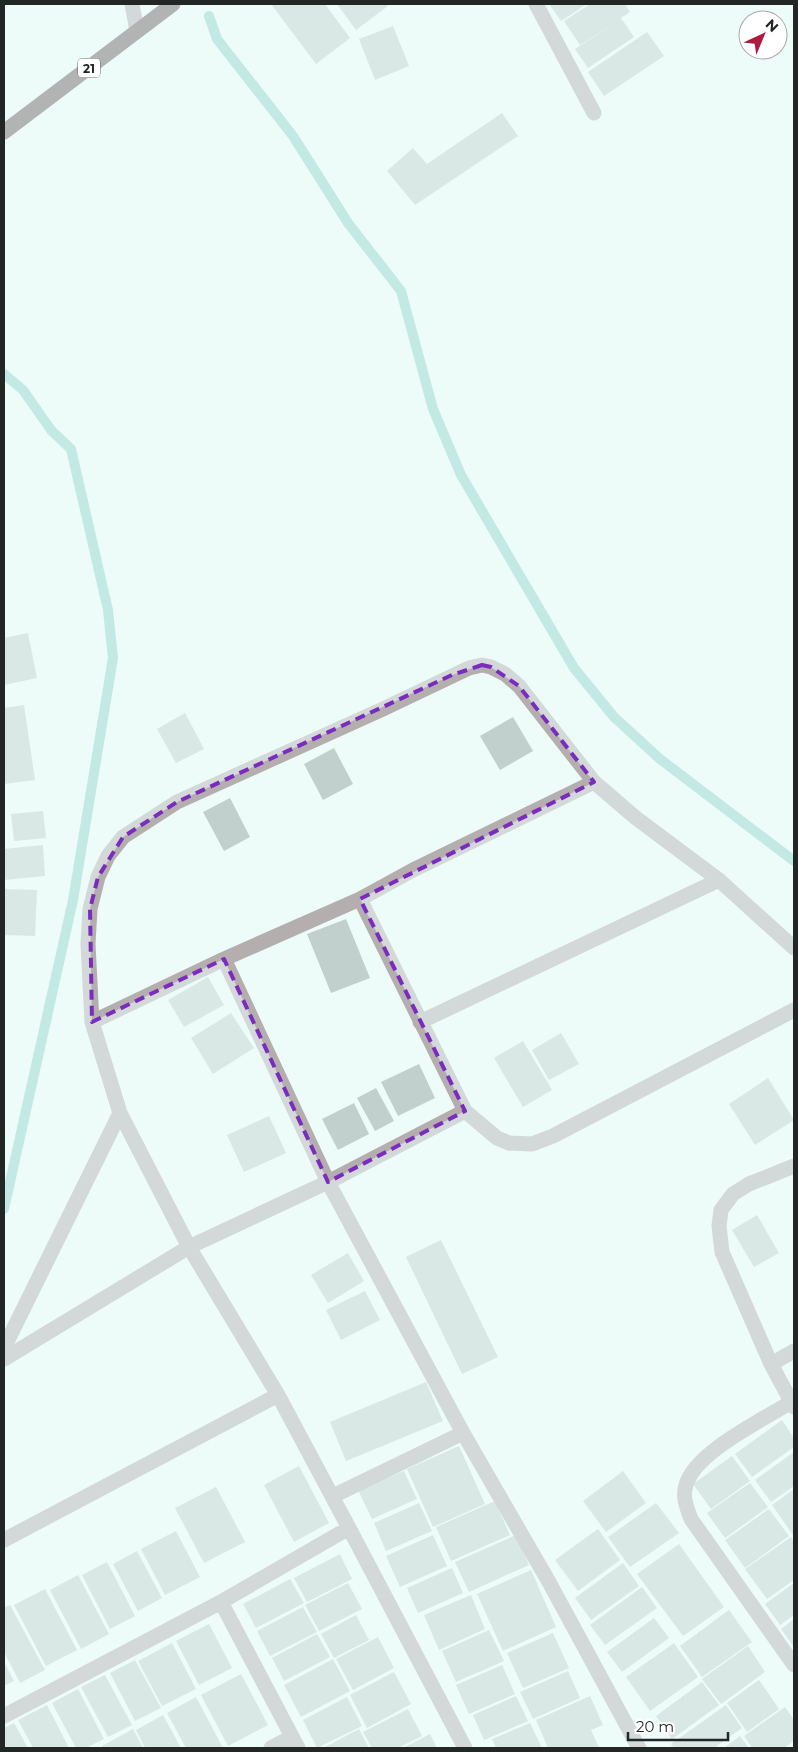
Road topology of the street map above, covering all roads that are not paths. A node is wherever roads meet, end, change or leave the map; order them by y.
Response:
1 (132, 4) edge
2 (173, 4) edge
3 (536, 4) edge
4 (137, 31) junction
5 (594, 113) dead end
6 (4, 132) edge
7 (594, 782) junction
8 (718, 880) junction
9 (360, 899) junction
10 (794, 948) edge
11 (224, 959) junction
12 (794, 1010) edge
13 (92, 1022) junction
14 (420, 1022) junction
15 (465, 1111) junction
16 (120, 1113) junction
17 (794, 1166) edge
18 (328, 1182) junction
19 (189, 1247) junction
20 (4, 1348) edge
21 (794, 1351) edge
22 (4, 1359) edge
23 (772, 1364) junction
24 (278, 1396) junction
25 (793, 1404) edge
26 (463, 1433) junction
27 (333, 1496) junction
28 (349, 1528) junction
29 (4, 1540) edge
30 (221, 1602) junction
31 (794, 1665) edge
32 (4, 1716) edge
33 (295, 1743) edge
34 (271, 1748) edge
35 (465, 1748) edge
36 (639, 1748) edge

1 - 4 street
2 - 4 highway, 21
3 - 5 street
4 - 6 highway, 21
7 - 8 street
7 - 9 street
7 - 13 street
8 - 10 street
8 - 14 street
9 - 11 street
9 - 14 street
11 - 13 street
11 - 18 street
12 - 15 street
13 - 16 street
14 - 15 street
15 - 18 street
16 - 19 street
16 - 20 street
17 - 23 street
18 - 19 street
18 - 26 street
19 - 22 street
19 - 24 street
21 - 23 street
23 - 25 street
24 - 27 street
24 - 29 street
25 - 31 street
26 - 27 street
26 - 36 street
27 - 28 street
28 - 30 street
28 - 35 street
30 - 32 street
30 - 33 street
33 - 34 street

